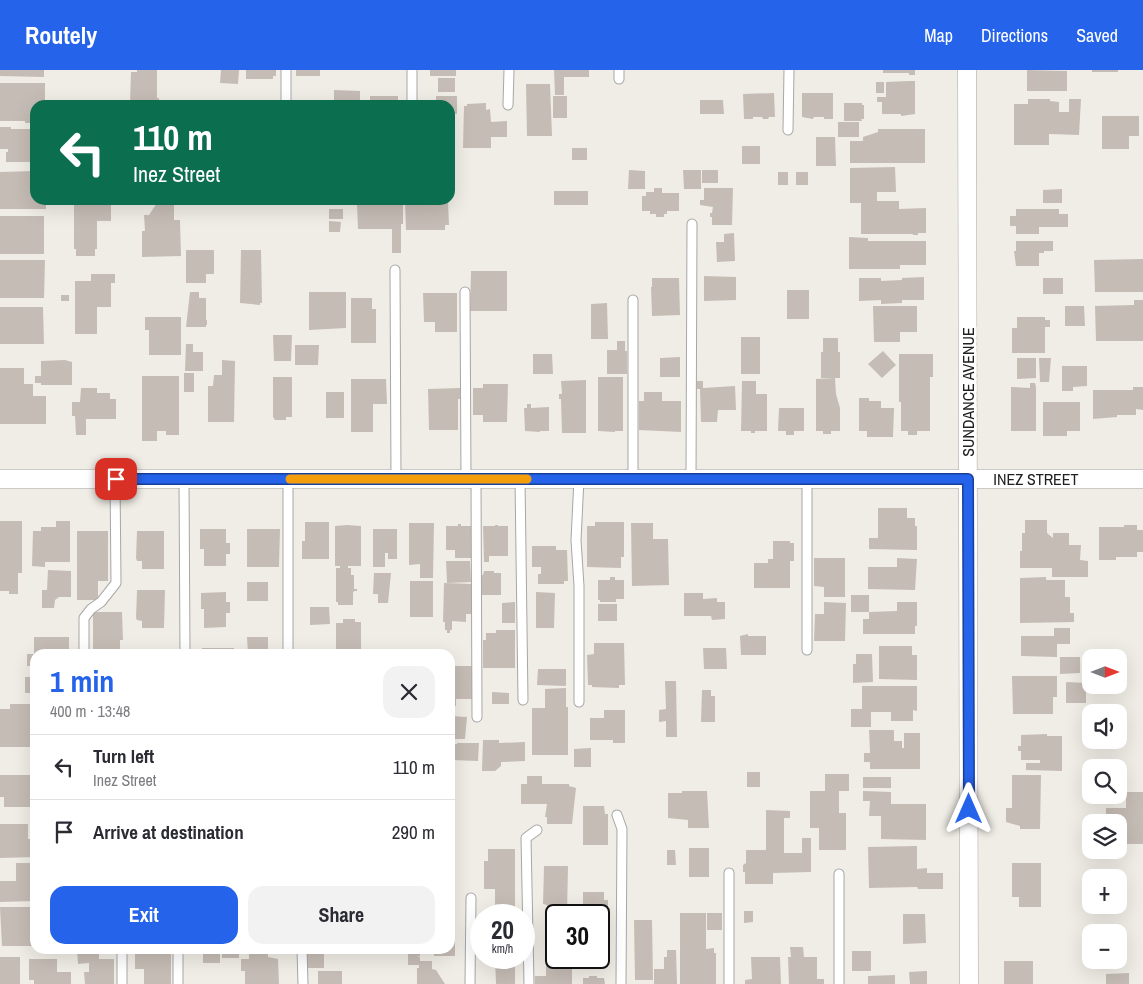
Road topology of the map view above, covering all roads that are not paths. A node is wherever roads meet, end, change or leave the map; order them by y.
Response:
1 (286, 70) edge
2 (412, 70) edge
3 (509, 70) edge
4 (788, 70) edge
5 (967, 70) edge
6 (286, 100) edge
7 (412, 100) edge
8 (508, 105) dead end
9 (788, 130) dead end
10 (692, 224) dead end
11 (395, 270) dead end
12 (465, 292) dead end
13 (633, 300) dead end
14 (0, 479) edge
15 (116, 479) junction
16 (184, 479) junction
17 (288, 479) junction
18 (396, 479) junction
19 (471, 479) junction
20 (520, 479) junction
21 (579, 479) junction
22 (633, 479) junction
23 (691, 479) junction
24 (807, 479) junction
25 (968, 479) junction
26 (1143, 479) edge
27 (84, 649) edge
28 (185, 649) edge
29 (288, 649) edge
30 (808, 650) dead end
31 (523, 700) dead end
32 (579, 702) dead end
33 (477, 717) dead end
34 (617, 816) dead end
35 (537, 830) dead end
36 (729, 873) dead end
37 (839, 874) dead end
38 (471, 898) dead end
39 (122, 954) edge
40 (178, 954) edge
41 (302, 954) edge
42 (122, 984) edge
43 (178, 984) edge
44 (304, 984) edge
45 (470, 984) edge
46 (529, 984) edge
47 (620, 984) edge
48 (729, 984) edge
49 (839, 984) edge
50 (969, 984) edge

1 - 6 lane
2 - 7 lane
3 - 8 lane
4 - 9 lane
5 - 25 street, SUNDANCE AVENUE
10 - 23 lane
11 - 18 lane
12 - 19 lane
13 - 22 lane
14 - 15 street, INEZ STREET
15 - 16 street, INEZ STREET
15 - 27 lane
16 - 17 street, INEZ STREET
16 - 28 lane
17 - 18 street, INEZ STREET
17 - 29 lane
18 - 19 street, INEZ STREET
19 - 20 street, INEZ STREET
19 - 33 lane
20 - 21 street, INEZ STREET
20 - 31 lane
21 - 22 street, INEZ STREET
21 - 32 lane
22 - 23 street, INEZ STREET
23 - 24 street, INEZ STREET
24 - 25 street, INEZ STREET
24 - 30 lane
25 - 26 street, INEZ STREET
25 - 50 street, SUNDANCE AVENUE
34 - 47 lane
35 - 46 lane
36 - 48 lane
37 - 49 lane
38 - 45 lane
39 - 42 lane
40 - 43 lane
41 - 44 lane

